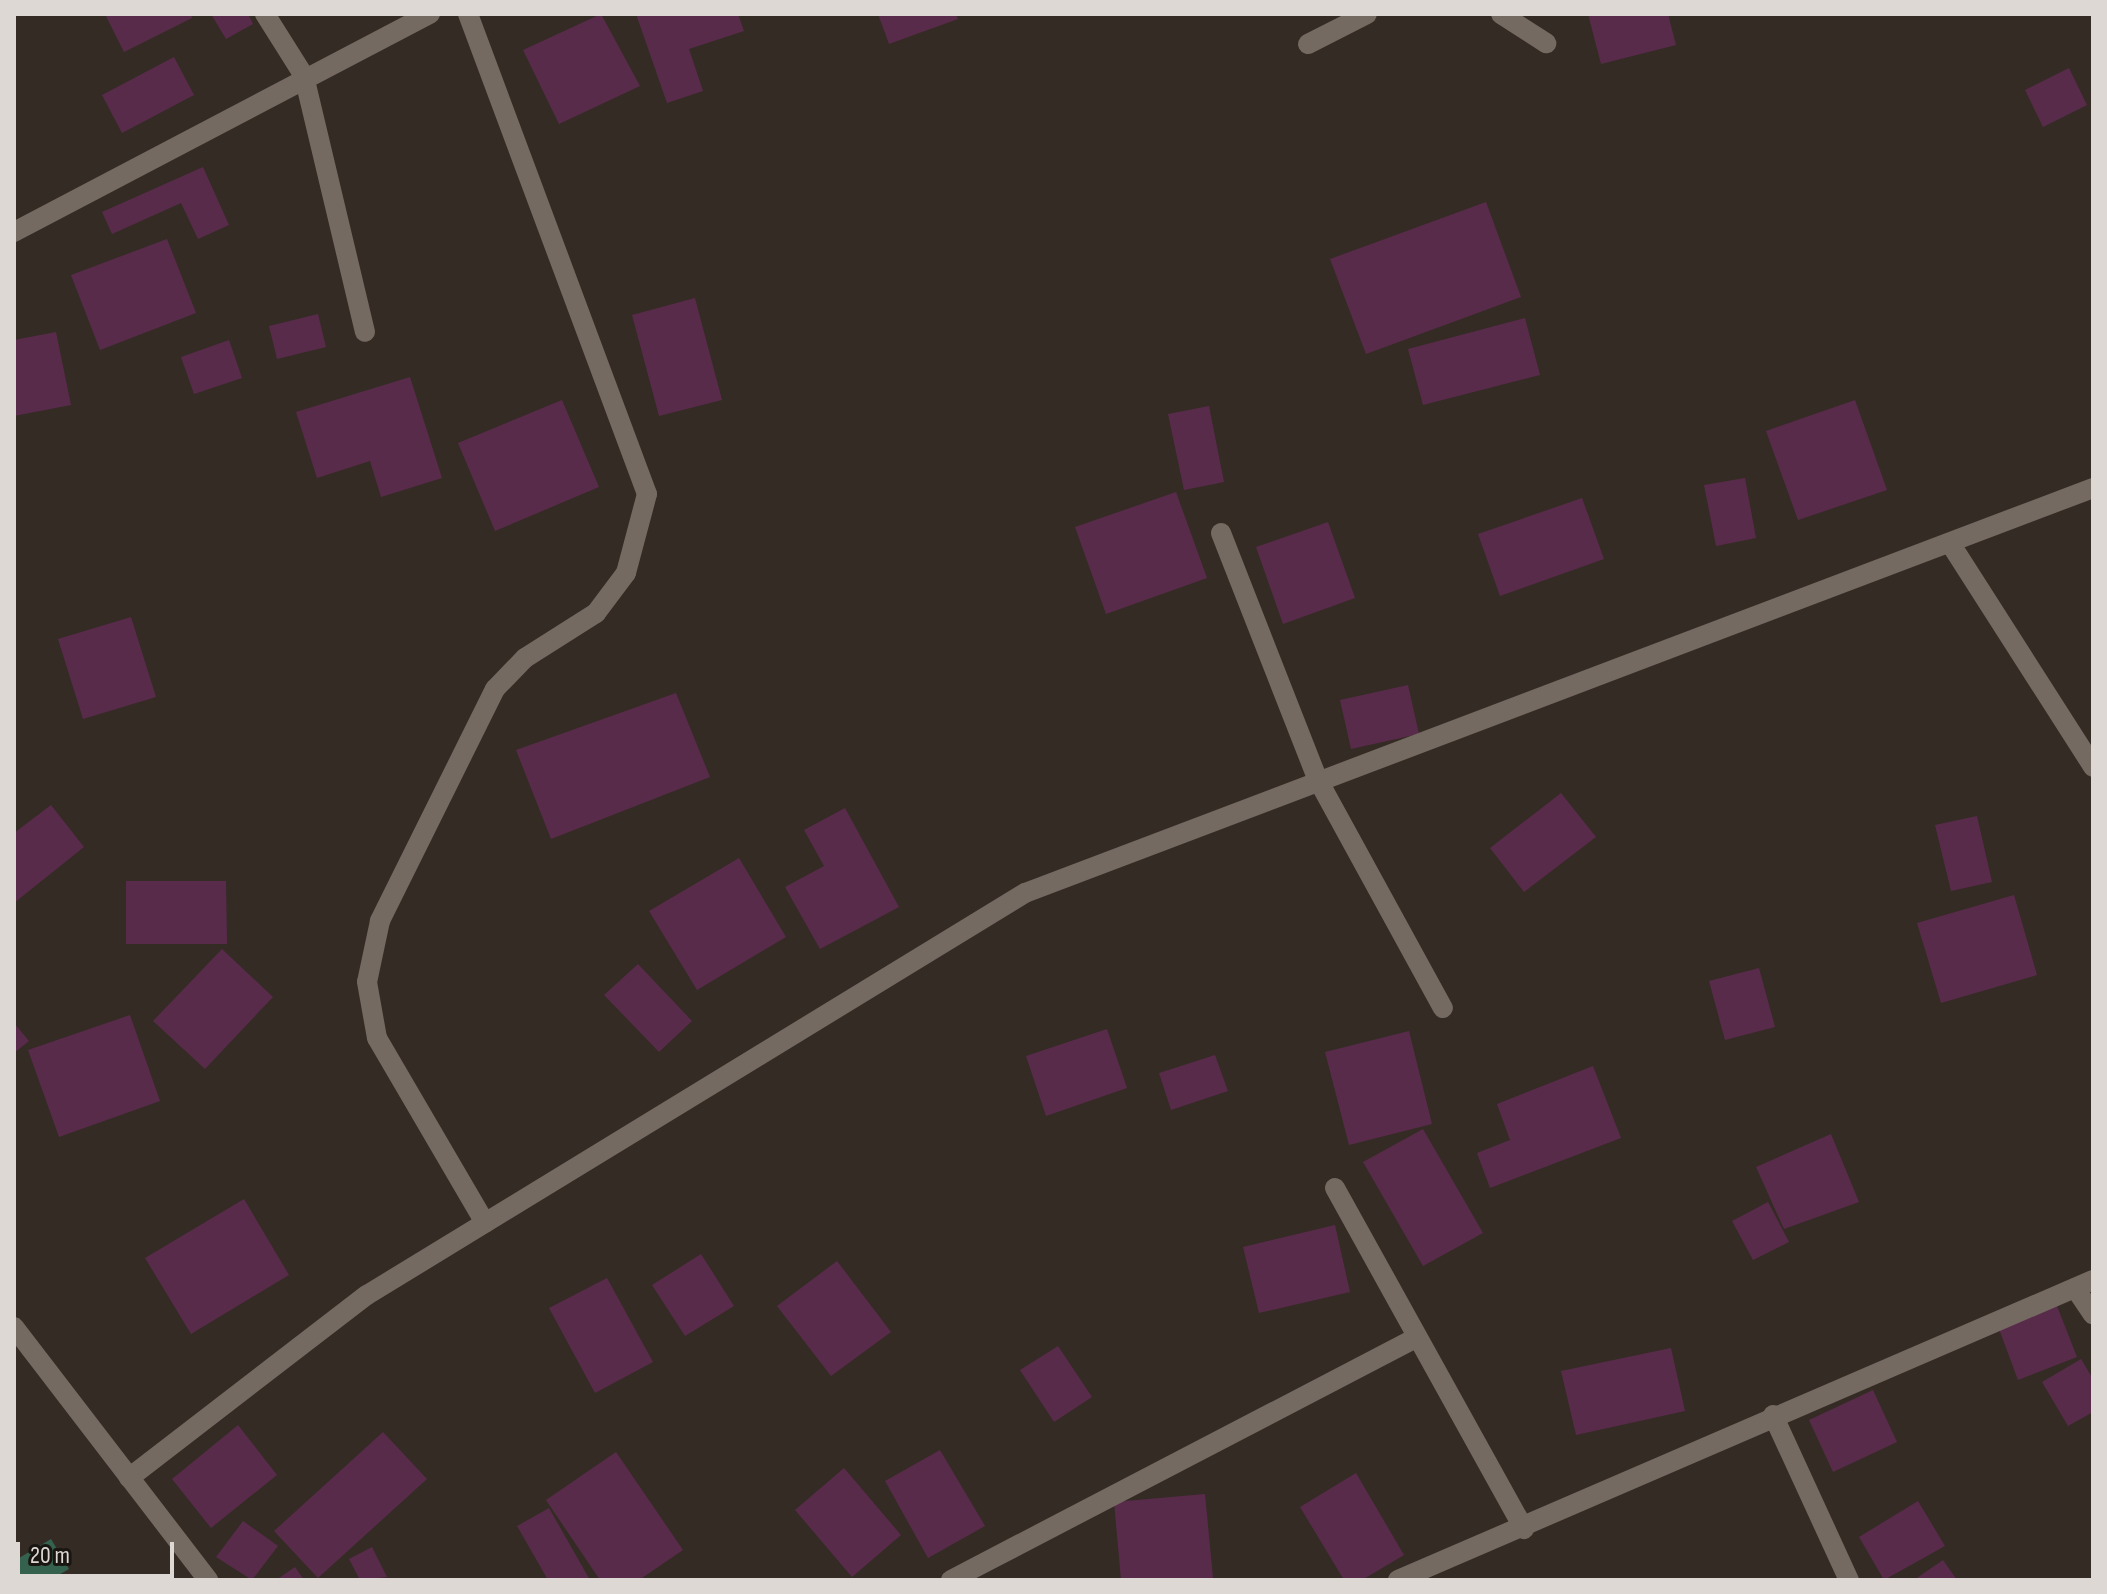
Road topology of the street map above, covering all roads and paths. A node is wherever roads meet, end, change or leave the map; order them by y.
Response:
1 (265, 14) edge
2 (430, 14) edge
3 (468, 14) edge
4 (1367, 14) edge
5 (1501, 14) edge
6 (1546, 43) dead end
7 (1308, 44) dead end
8 (304, 76) junction
9 (14, 232) edge
10 (365, 332) dead end
11 (2093, 488) edge
12 (1221, 533) dead end
13 (1950, 543) junction
14 (2093, 767) edge
15 (1318, 780) junction
16 (1443, 1008) dead end
17 (1335, 1188) dead end
18 (485, 1223) junction
19 (2084, 1284) edge
20 (2093, 1315) edge
21 (14, 1327) edge
22 (1414, 1339) junction
23 (1773, 1415) junction
24 (129, 1478) junction
25 (1524, 1529) junction
26 (208, 1580) edge
27 (951, 1580) edge
28 (1398, 1580) edge
29 (1849, 1580) edge

1 - 8 street
2 - 8 street
3 - 18 street
4 - 7 street
5 - 6 street
8 - 9 street
8 - 10 street
11 - 13 street
12 - 15 street
13 - 14 street
13 - 15 street
15 - 16 street
15 - 18 street
17 - 22 street
18 - 24 street
19 - 20 street
19 - 23 street
21 - 24 street
22 - 25 street
22 - 27 street
23 - 25 street
23 - 29 street
24 - 26 street
25 - 28 street

